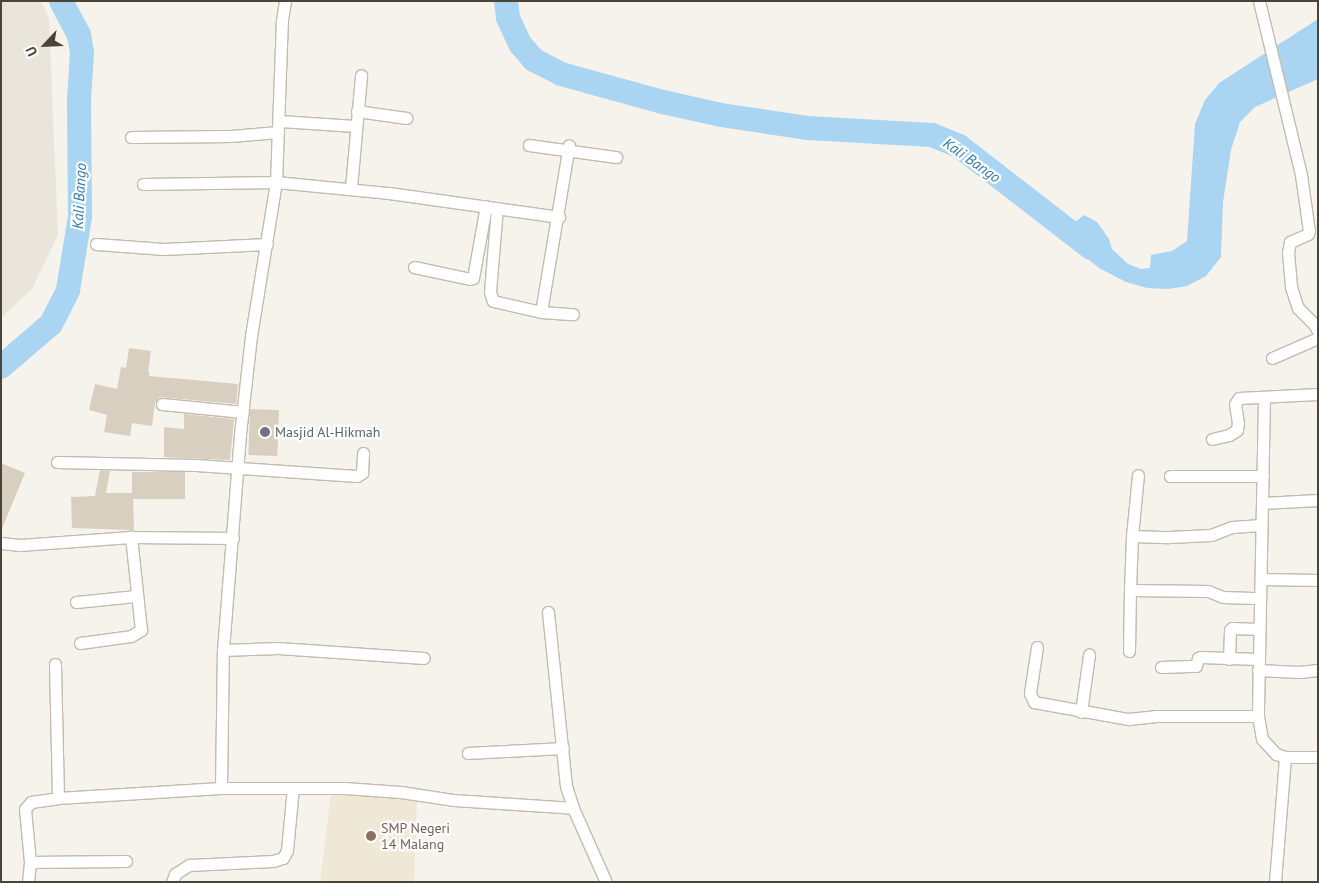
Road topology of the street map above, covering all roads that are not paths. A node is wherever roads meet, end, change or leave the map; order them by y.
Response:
1 (285, 1) edge
2 (1258, 1) edge
3 (361, 75) dead end
4 (357, 111) junction
5 (407, 118) dead end
6 (355, 126) junction
7 (279, 127) junction
8 (131, 137) dead end
9 (529, 145) dead end
10 (569, 148) junction
11 (616, 157) dead end
12 (276, 182) junction
13 (143, 184) dead end
14 (351, 188) junction
15 (491, 207) junction
16 (559, 217) junction
17 (96, 244) dead end
18 (267, 244) junction
19 (414, 267) dead end
20 (541, 312) junction
21 (573, 314) dead end
22 (1318, 331) edge
23 (1318, 338) edge
24 (1272, 358) dead end
25 (1318, 394) edge
26 (1264, 398) junction
27 (162, 404) dead end
28 (243, 412) junction
29 (1212, 440) dead end
30 (363, 453) dead end
31 (57, 462) dead end
32 (239, 469) junction
33 (1138, 476) dead end
34 (1170, 476) dead end
35 (1263, 476) junction
36 (1318, 500) edge
37 (1262, 503) junction
38 (1261, 526) junction
39 (1132, 536) junction
40 (131, 538) junction
41 (233, 538) junction
42 (1, 543) edge
43 (1261, 579) junction
44 (1318, 580) edge
45 (1130, 590) junction
46 (136, 596) junction
47 (1260, 598) junction
48 (76, 602) dead end
49 (548, 612) dead end
50 (1259, 629) junction
51 (80, 643) dead end
52 (1037, 647) dead end
53 (223, 650) junction
54 (1130, 651) dead end
55 (1089, 655) dead end
56 (424, 658) dead end
57 (1228, 659) junction
58 (55, 664) dead end
59 (1258, 664) junction
60 (1161, 666) dead end
61 (1318, 670) edge
62 (1081, 712) junction
63 (1258, 716) junction
64 (563, 748) junction
65 (468, 753) dead end
66 (1285, 757) junction
67 (1318, 757) edge
68 (221, 788) junction
69 (293, 788) junction
70 (58, 798) junction
71 (573, 808) junction
72 (126, 861) dead end
73 (30, 862) junction
74 (28, 882) edge
75 (172, 882) edge
76 (606, 882) edge
77 (1275, 882) edge

1 - 7 street
2 - 22 street
3 - 4 street
4 - 5 street
4 - 6 street
6 - 7 street
6 - 14 street
7 - 8 street
7 - 12 street
9 - 10 street
10 - 11 street
10 - 16 street
12 - 13 street
12 - 14 street
12 - 18 street
14 - 15 street
15 - 16 street
15 - 19 street
15 - 20 street
16 - 20 street
17 - 18 street
18 - 28 street
20 - 21 street
23 - 24 street
25 - 26 street
26 - 29 street
26 - 35 street
27 - 28 street
28 - 32 street
30 - 32 street
31 - 32 street
32 - 41 street
33 - 39 street
34 - 35 street
35 - 37 street
36 - 37 street
37 - 38 street
38 - 39 street
38 - 43 street
39 - 45 street
40 - 41 street
40 - 42 street
40 - 46 street
41 - 53 street
43 - 44 street
43 - 47 street
45 - 47 street
45 - 54 street
46 - 48 street
46 - 51 street
47 - 50 street
49 - 64 street
50 - 57 street
50 - 59 street
52 - 62 street
53 - 56 street
53 - 68 street
55 - 62 street
57 - 59 street
57 - 60 street
58 - 70 street
59 - 61 street
59 - 63 street
62 - 63 street
63 - 66 street
64 - 65 street
64 - 71 street
66 - 67 street
66 - 77 street
68 - 69 street
68 - 70 street
69 - 71 street
69 - 75 street
70 - 73 street
71 - 76 street
72 - 73 street
73 - 74 street

